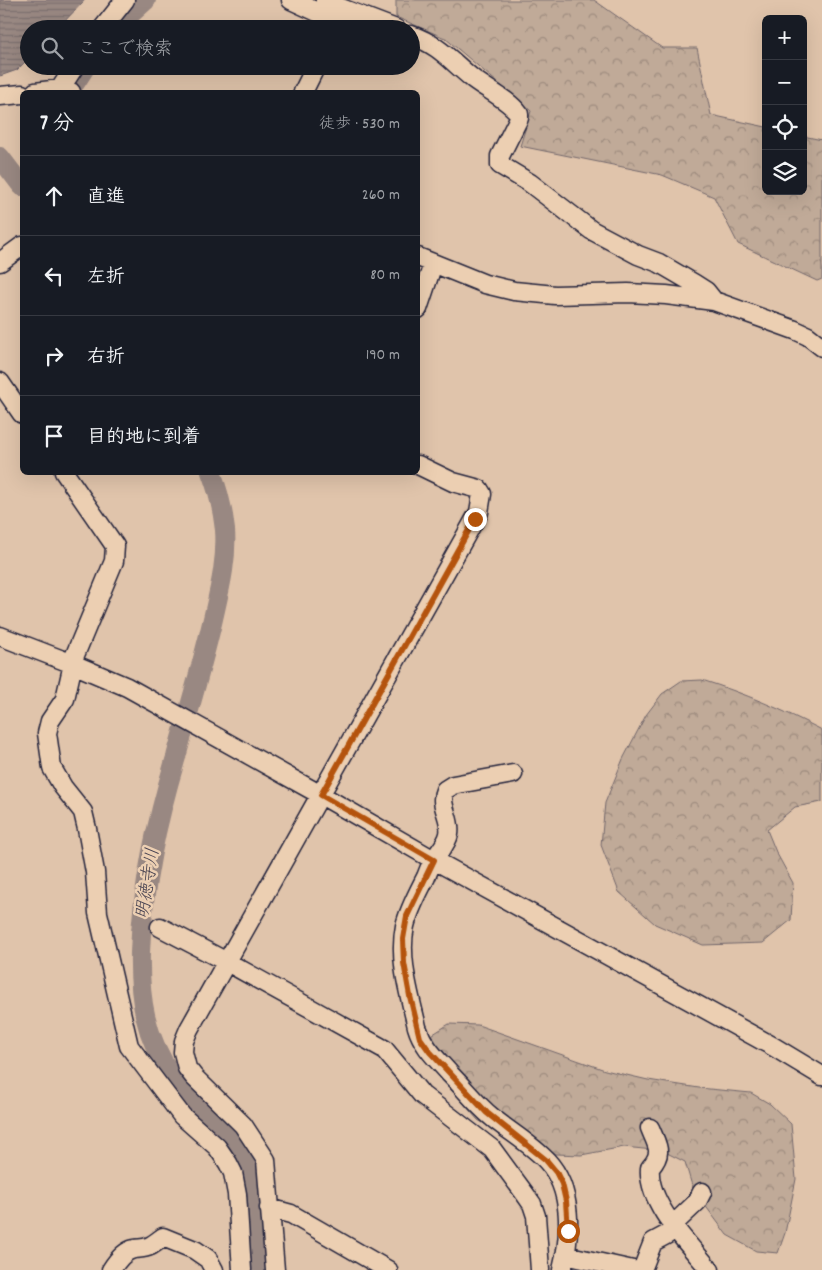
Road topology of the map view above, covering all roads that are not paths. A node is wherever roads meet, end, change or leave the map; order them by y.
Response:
1 (125, 0) edge
2 (291, 0) edge
3 (324, 0) edge
4 (338, 15) edge
5 (109, 20) edge
6 (359, 20) edge
7 (420, 39) edge
8 (71, 75) edge
9 (312, 75) edge
10 (64, 90) edge
11 (304, 90) edge
12 (20, 94) edge
13 (0, 96) edge
14 (425, 260) edge
15 (420, 295) edge
16 (714, 301) junction
17 (822, 347) edge
18 (0, 382) edge
19 (20, 411) edge
20 (420, 466) edge
21 (66, 475) edge
22 (0, 636) edge
23 (73, 664) junction
24 (513, 774) dead end
25 (321, 795) junction
26 (434, 860) junction
27 (160, 927) dead end
28 (227, 962) junction
29 (822, 1076) edge
30 (650, 1128) dead end
31 (702, 1192) dead end
32 (269, 1208) junction
33 (674, 1226) junction
34 (564, 1262) edge
35 (111, 1270) edge
36 (214, 1270) edge
37 (242, 1270) edge
38 (275, 1270) edge
39 (388, 1270) edge
40 (540, 1270) edge
41 (633, 1270) edge
42 (642, 1270) edge
43 (710, 1270) edge

1 - 5 street
2 - 4 street
3 - 4 street
4 - 6 street
7 - 16 street
8 - 10 street
9 - 11 street
12 - 13 street
14 - 15 street
14 - 16 street
16 - 17 street
18 - 19 street
20 - 25 street
21 - 23 street
22 - 23 street
23 - 25 street
23 - 37 street
24 - 26 street
25 - 26 street
25 - 28 street
26 - 29 street
26 - 34 street
27 - 28 street
28 - 32 street
28 - 40 street
30 - 33 street
31 - 33 street
32 - 38 street
32 - 39 street
33 - 42 street
33 - 43 street
34 - 41 street
35 - 36 street

